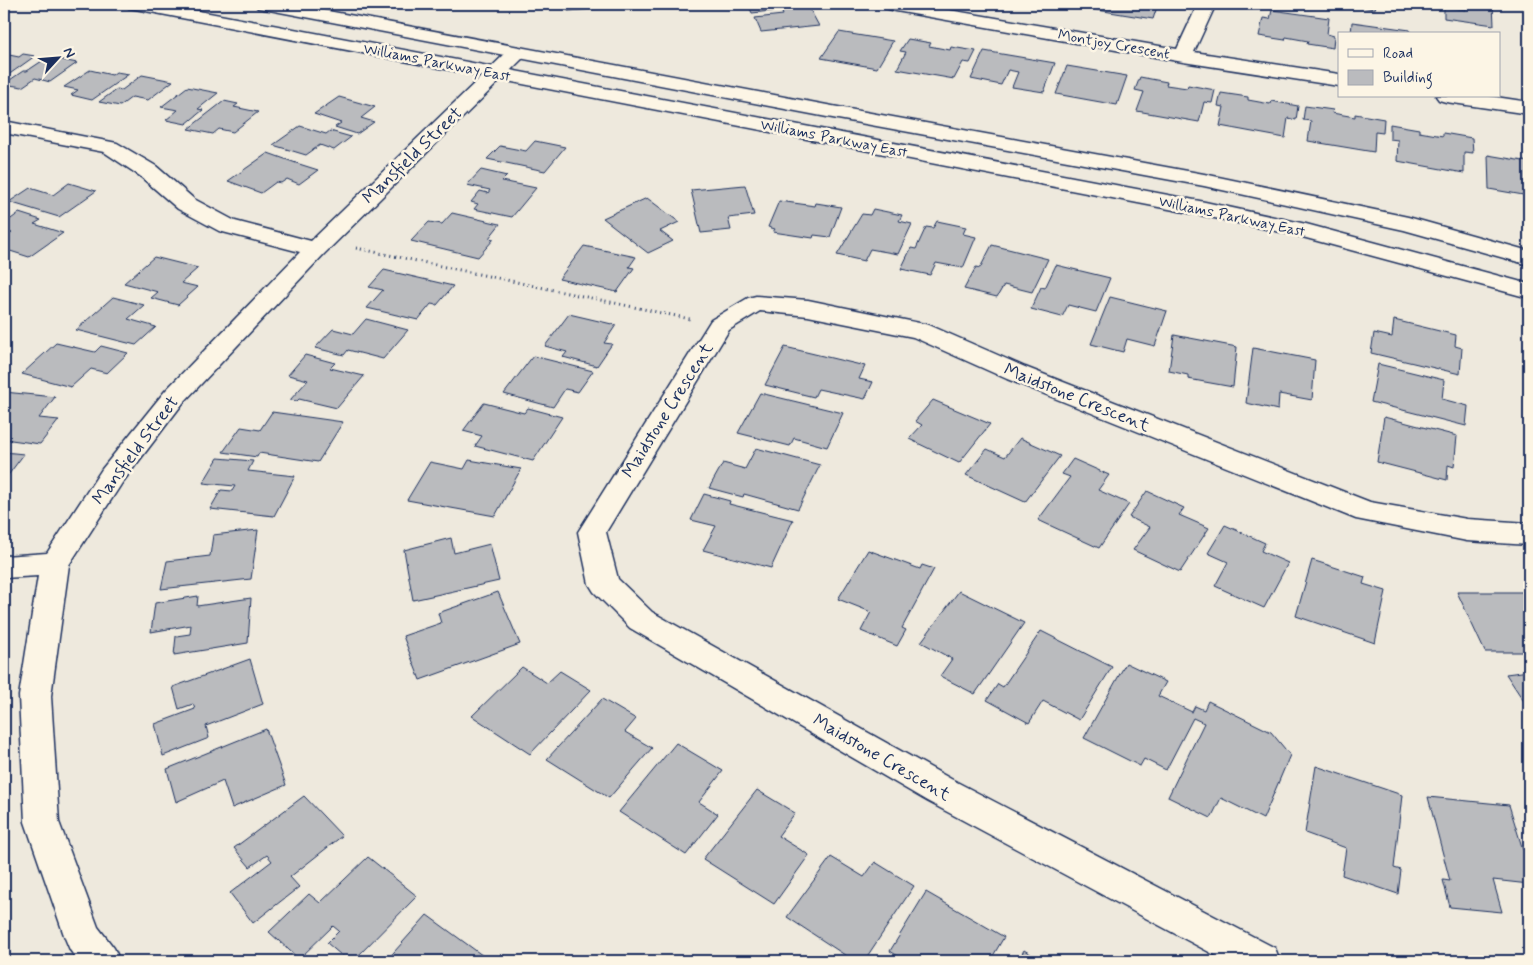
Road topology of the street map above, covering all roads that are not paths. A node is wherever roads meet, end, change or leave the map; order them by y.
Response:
1 (135, 4) edge
2 (264, 4) edge
3 (891, 4) edge
4 (1207, 4) edge
5 (517, 53) junction
6 (1184, 56) junction
7 (497, 73) junction
8 (1338, 80) edge
9 (1460, 98) edge
10 (1529, 108) edge
11 (4, 127) edge
12 (316, 249) junction
13 (1529, 258) edge
14 (1529, 290) edge
15 (1529, 534) edge
16 (55, 564) junction
17 (4, 567) edge
18 (101, 961) edge
19 (1262, 961) edge

1 - 7 street, Williams Parkway East
2 - 5 street, Williams Parkway East
3 - 6 street, Montjoy Crescent
4 - 6 street
5 - 7 street, Mansfield Street
5 - 13 street, Williams Parkway East
6 - 8 street, Montjoy Crescent
7 - 12 street, Mansfield Street
7 - 14 street, Williams Parkway East
9 - 10 street
11 - 12 street
12 - 16 street, Mansfield Street
15 - 19 street, Maidstone Crescent
16 - 17 street
16 - 18 street, Mansfield Street

